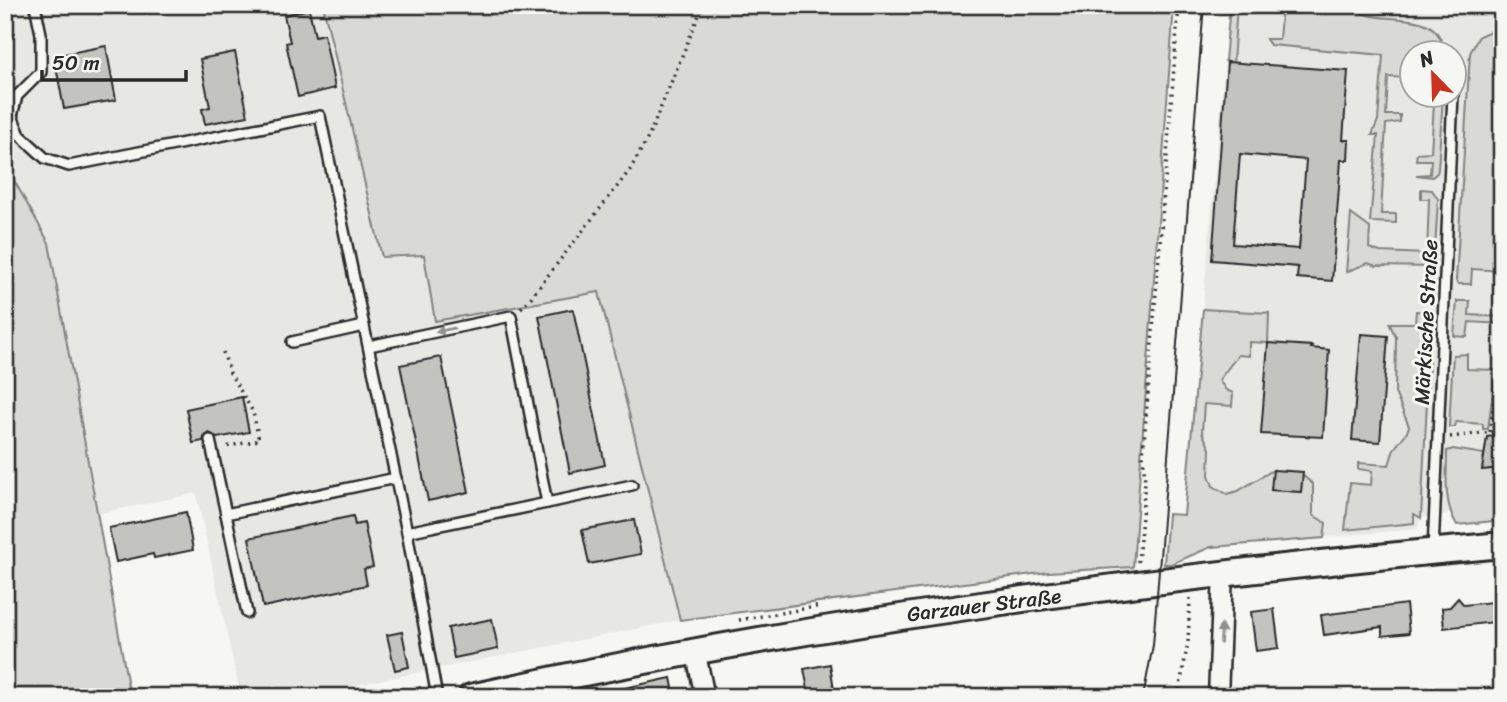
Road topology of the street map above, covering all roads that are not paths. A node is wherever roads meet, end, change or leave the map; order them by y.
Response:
1 (35, 5) edge
2 (1453, 108) edge
3 (364, 326) junction
4 (292, 342) dead end
5 (369, 346) junction
6 (212, 444) road end
7 (396, 478) junction
8 (632, 485) dead end
9 (547, 503) junction
10 (226, 514) junction
11 (407, 532) junction
12 (1502, 545) edge
13 (1433, 551) junction
14 (1223, 572) junction
15 (247, 613) dead end
16 (695, 650) junction
17 (525, 691) edge
18 (437, 697) edge
19 (471, 697) edge
20 (705, 697) edge
21 (1218, 697) edge

1 - 3 lane
2 - 13 lane, Märkische Straße
3 - 4 lane
3 - 5 lane
5 - 7 lane
9 -> 5 lane
6 - 10 lane
7 - 10 lane
7 - 11 lane
8 - 9 lane
9 - 11 lane
10 - 15 lane
11 - 18 lane
12 - 13 street, Garzauer Straße
13 - 14 street, Garzauer Straße
14 - 16 street, Garzauer Straße
21 -> 14 street
16 - 17 street, Garzauer Straße
16 - 20 street
17 - 19 street, Garzauer Straße

